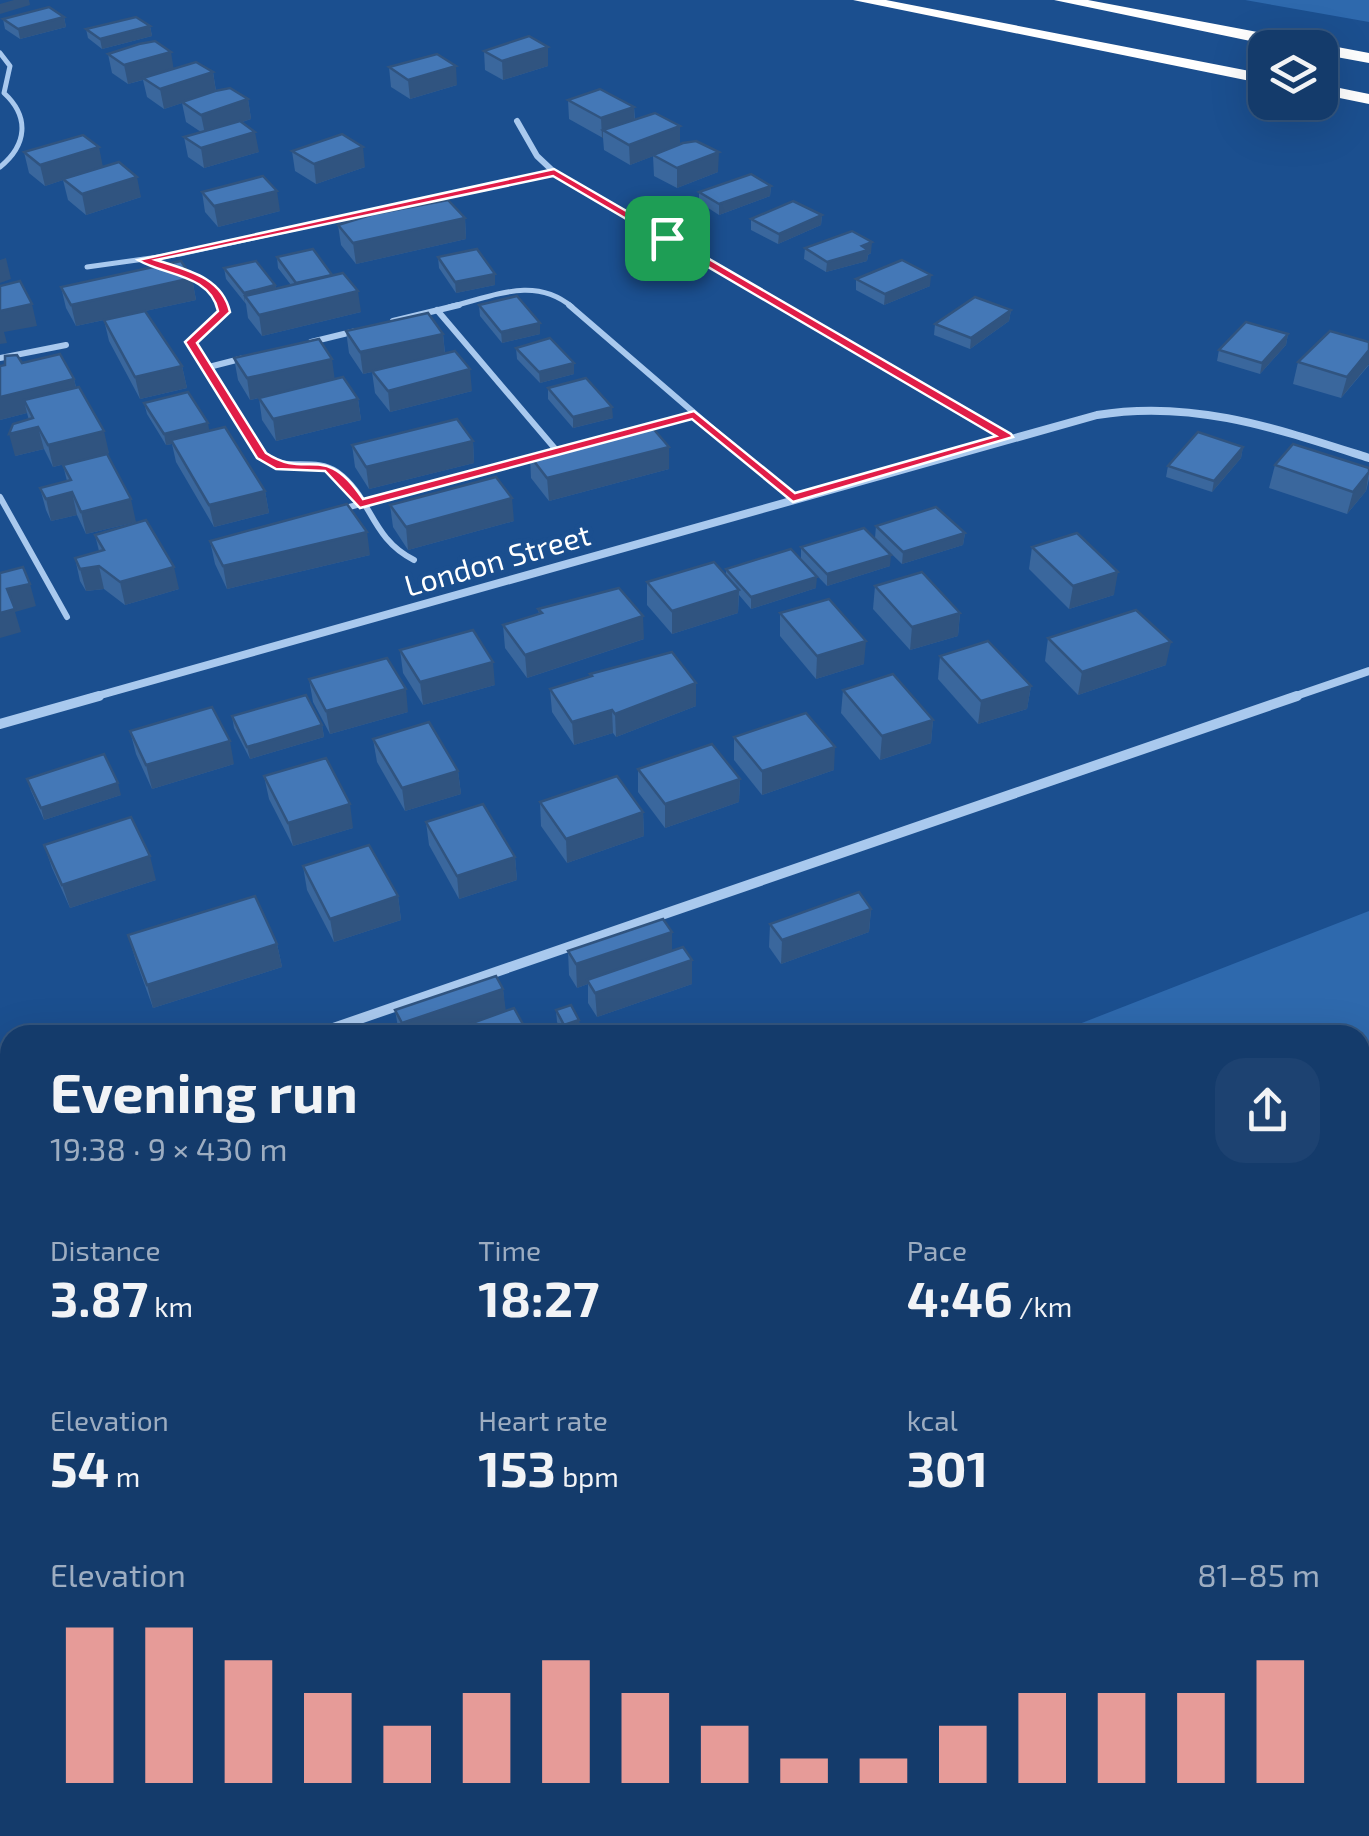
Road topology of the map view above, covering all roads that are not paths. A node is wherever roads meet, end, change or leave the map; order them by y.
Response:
1 (861, 0) edge
2 (1062, 0) edge
3 (1248, 35) edge
4 (0, 52) edge
5 (1338, 52) edge
6 (1369, 58) edge
7 (1248, 76) edge
8 (1338, 93) edge
9 (2, 94) edge
10 (1369, 99) edge
11 (516, 121) dead end
12 (0, 167) edge
13 (554, 172) junction
14 (143, 260) junction
15 (87, 267) dead end
16 (438, 310) junction
17 (379, 325) edge
18 (360, 330) edge
19 (302, 344) edge
20 (66, 345) dead end
21 (263, 354) edge
22 (0, 358) edge
23 (206, 368) junction
24 (694, 414) junction
25 (625, 433) edge
26 (1007, 437) junction
27 (574, 447) edge
28 (557, 452) junction
29 (1369, 458) edge
30 (0, 497) edge
31 (793, 498) junction
32 (360, 504) junction
33 (340, 509) edge
34 (414, 560) dead end
35 (67, 617) dead end
36 (1369, 671) edge
37 (0, 724) edge
38 (341, 1025) edge

1 - 7 highway
2 - 3 highway
4 - 9 lane
5 - 6 highway
8 - 10 highway
9 - 12 lane
11 - 13 street
13 - 14 lane
13 - 26 street
14 - 15 lane
14 - 23 lane
16 - 17 lane
16 - 24 lane
16 - 28 lane
18 - 19 lane
20 - 22 lane
21 - 23 lane
23 - 32 lane
24 - 25 lane
24 - 31 lane
26 - 29 street, London Street
26 - 31 street, London Street
27 - 28 lane
28 - 32 lane
30 - 35 lane
31 - 37 street, London Street
32 - 33 lane
32 - 34 lane
36 - 38 street

